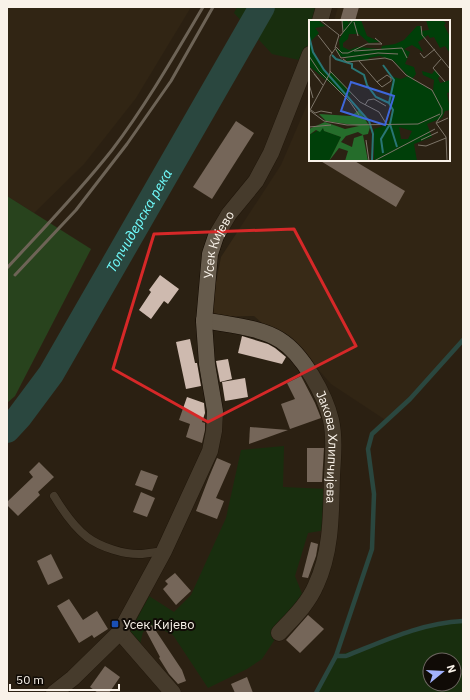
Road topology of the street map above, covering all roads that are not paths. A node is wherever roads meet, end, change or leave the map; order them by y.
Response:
1 (324, 7) edge
2 (320, 20) edge
3 (309, 57) edge
4 (204, 320) junction
5 (54, 496) dead end
6 (164, 551) junction
7 (120, 632) junction
8 (279, 633) dead end
9 (54, 693) edge
10 (173, 693) edge

1 - 2 street
3 - 4 street, Усек Кијево
4 - 6 street, Усек Кијево
4 - 8 street, Јакова Хлипчијева
5 - 6 lane
6 - 7 street, Усек Кијево
7 - 9 street, Усек Кијево
7 - 10 street

